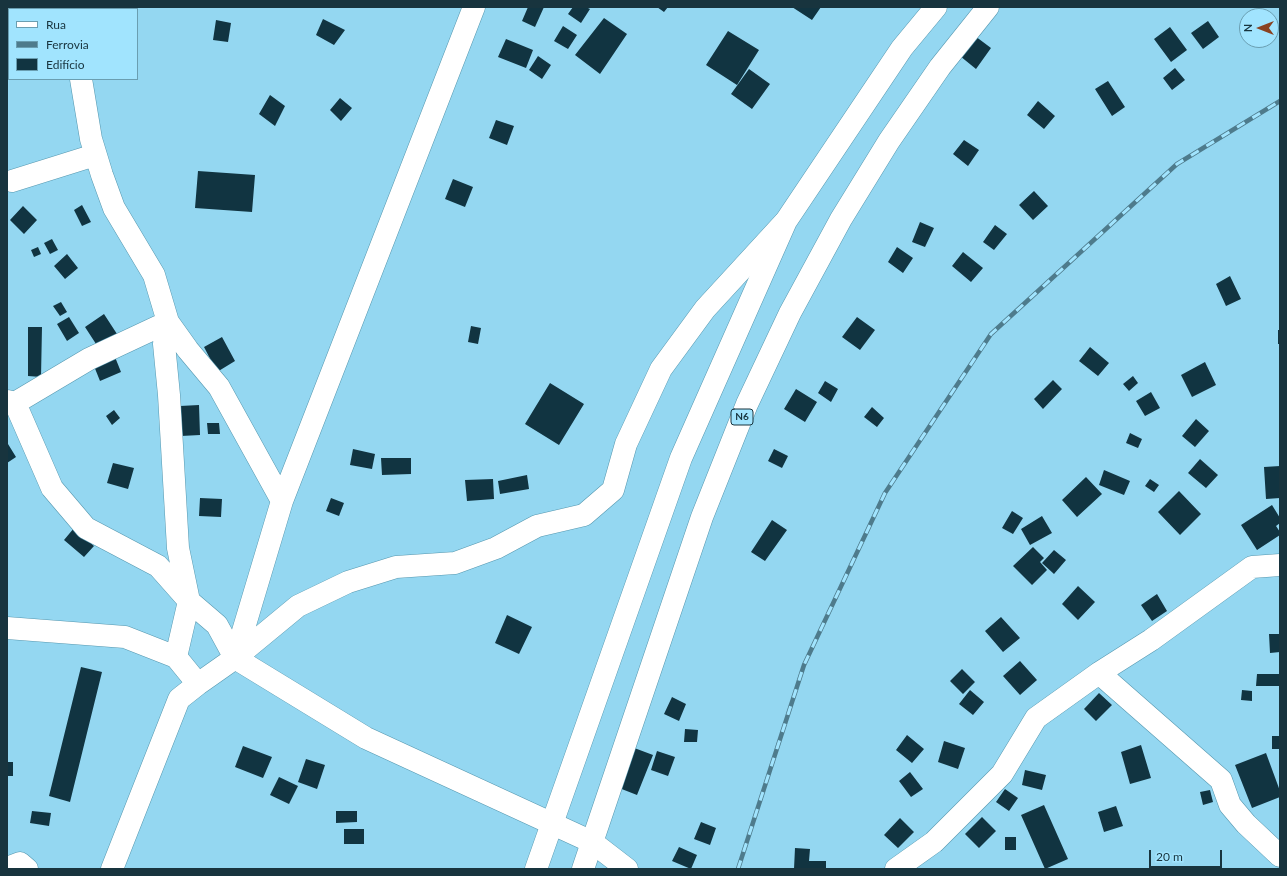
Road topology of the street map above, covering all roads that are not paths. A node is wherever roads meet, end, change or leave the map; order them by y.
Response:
1 (474, 7) edge
2 (936, 7) edge
3 (988, 7) edge
4 (81, 80) edge
5 (95, 155) junction
6 (12, 181) dead end
7 (786, 221) junction
8 (168, 322) junction
9 (11, 402) edge
10 (282, 501) junction
11 (1280, 565) edge
12 (189, 601) junction
13 (7, 628) edge
14 (176, 657) junction
15 (235, 658) junction
16 (1099, 673) junction
17 (198, 684) junction
18 (551, 823) junction
19 (592, 842) junction
20 (1280, 856) edge
21 (7, 868) edge
22 (27, 869) edge
23 (112, 869) edge
24 (536, 869) edge
25 (583, 869) edge
26 (627, 869) edge
27 (896, 869) edge

1 - 10 main road
2 - 7 main road
3 - 19 main road, N6
4 - 5 main road
5 - 6 main road
5 - 8 main road
7 - 15 main road
7 - 18 main road
8 - 9 main road
8 - 10 main road
8 - 12 main road
9 - 12 main road
10 - 15 main road
11 - 16 main road
12 - 14 main road
12 - 15 main road
13 - 14 main road
14 - 17 main road
15 - 17 main road
15 - 18 main road
16 - 20 main road
16 - 27 main road
17 - 23 main road
18 - 19 main road
18 - 24 main road
19 - 25 main road, N6
19 - 26 main road
21 - 22 main road

